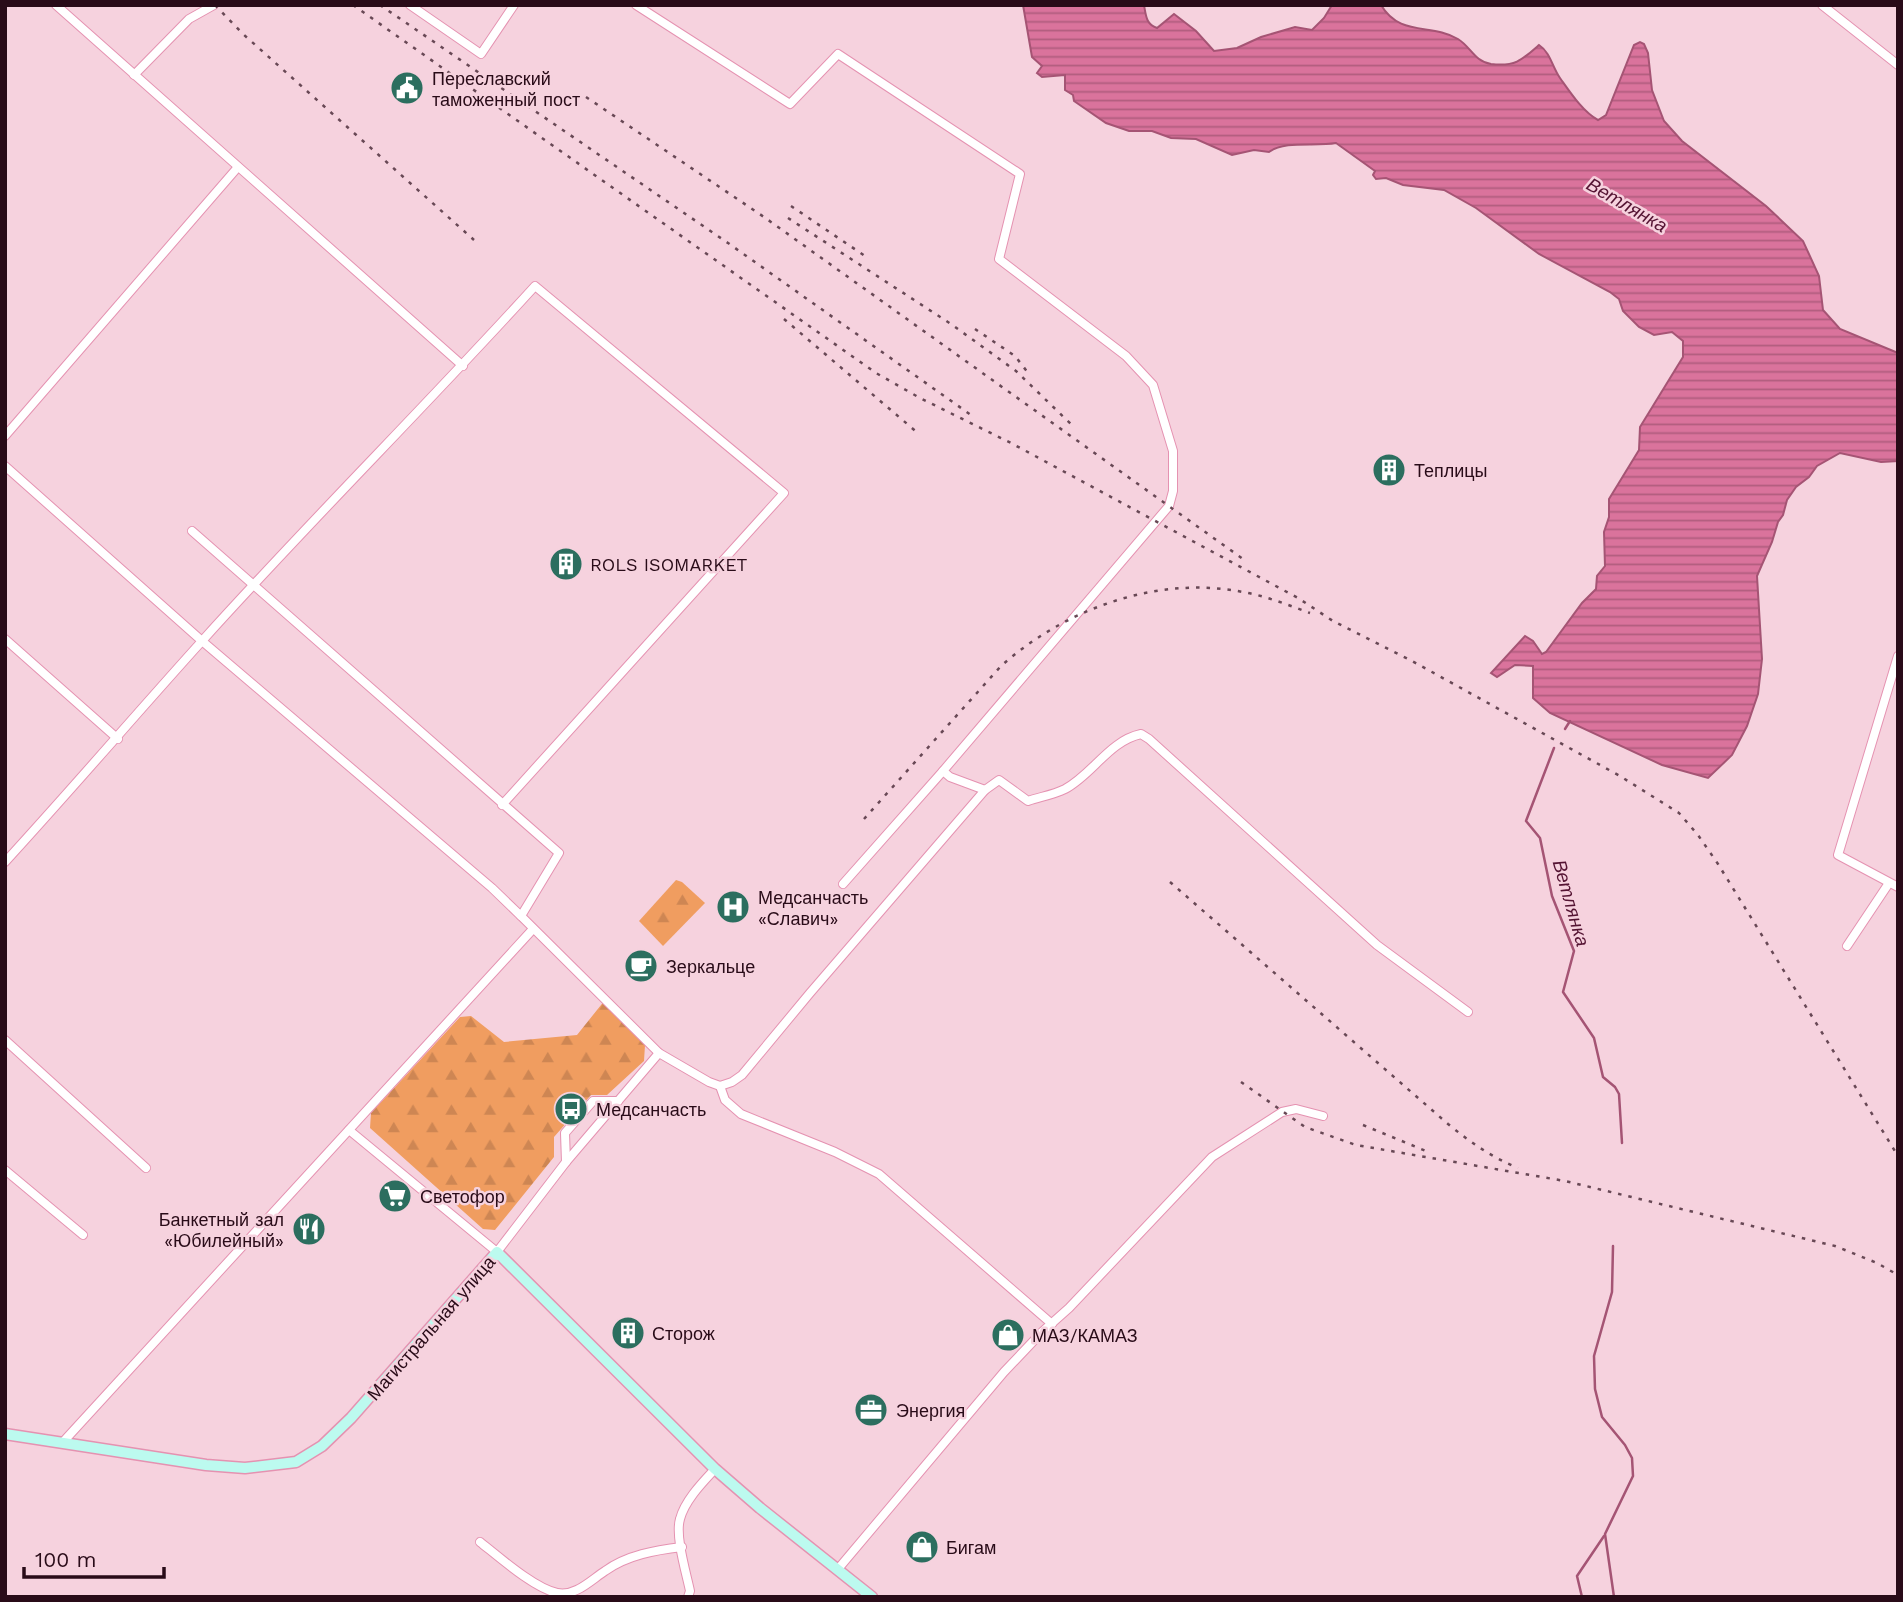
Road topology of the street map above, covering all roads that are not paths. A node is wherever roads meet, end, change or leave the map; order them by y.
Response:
1 (55, 5) edge
2 (214, 5) edge
3 (410, 5) edge
4 (514, 5) edge
5 (636, 5) edge
6 (1822, 5) edge
7 (1898, 65) edge
8 (134, 75) junction
9 (238, 167) junction
10 (463, 366) junction
11 (5, 436) edge
12 (5, 466) edge
13 (192, 531) dead end
14 (255, 584) junction
15 (5, 639) edge
16 (202, 641) junction
17 (1898, 656) edge
18 (118, 739) junction
19 (943, 771) junction
20 (985, 790) junction
21 (502, 806) junction
22 (5, 862) edge
23 (1889, 883) junction
24 (843, 884) dead end
25 (1898, 887) edge
26 (521, 916) junction
27 (533, 929) junction
28 (1847, 946) dead end
29 (1468, 1012) dead end
30 (5, 1040) edge
31 (659, 1053) junction
32 (720, 1086) junction
33 (618, 1101) junction
34 (1323, 1116) dead end
35 (349, 1130) junction
36 (566, 1162) junction
37 (146, 1168) dead end
38 (5, 1170) edge
39 (82, 1235) dead end
40 (497, 1252) junction
41 (1052, 1324) junction
42 (5, 1434) edge
43 (63, 1442) junction
44 (715, 1469) junction
45 (480, 1542) dead end
46 (682, 1546) junction
47 (838, 1569) junction
48 (688, 1597) edge
49 (872, 1597) edge

1 - 8 street
2 - 8 street
3 - 4 street
5 - 19 street
6 - 7 street
8 - 9 street
9 - 10 street
9 - 11 street
10 - 14 street
10 - 21 street
12 - 16 street
13 - 14 street
14 - 16 street
14 - 21 street
15 - 18 street
16 - 18 street
16 - 26 street
17 - 23 street
18 - 22 street
19 - 20 street
19 - 24 street
20 - 29 street
20 - 32 street
21 - 26 street
23 - 25 street
23 - 28 street
26 - 27 street
27 - 31 street
27 - 35 street
30 - 37 street
31 - 32 street
31 - 33 street
32 - 41 street
33 - 36 street
33 - 36 street
34 - 41 street
35 - 40 street
35 - 43 street
36 - 40 street
38 - 39 street
40 - 43 main road, Магистральная улица
40 - 44 main road, Магистральная улица
41 - 47 street
42 - 43 main road, Магистральная улица
44 - 46 street
44 - 47 main road, Магистральная улица
45 - 46 street
46 - 48 street
47 - 49 main road, Магистральная улица

